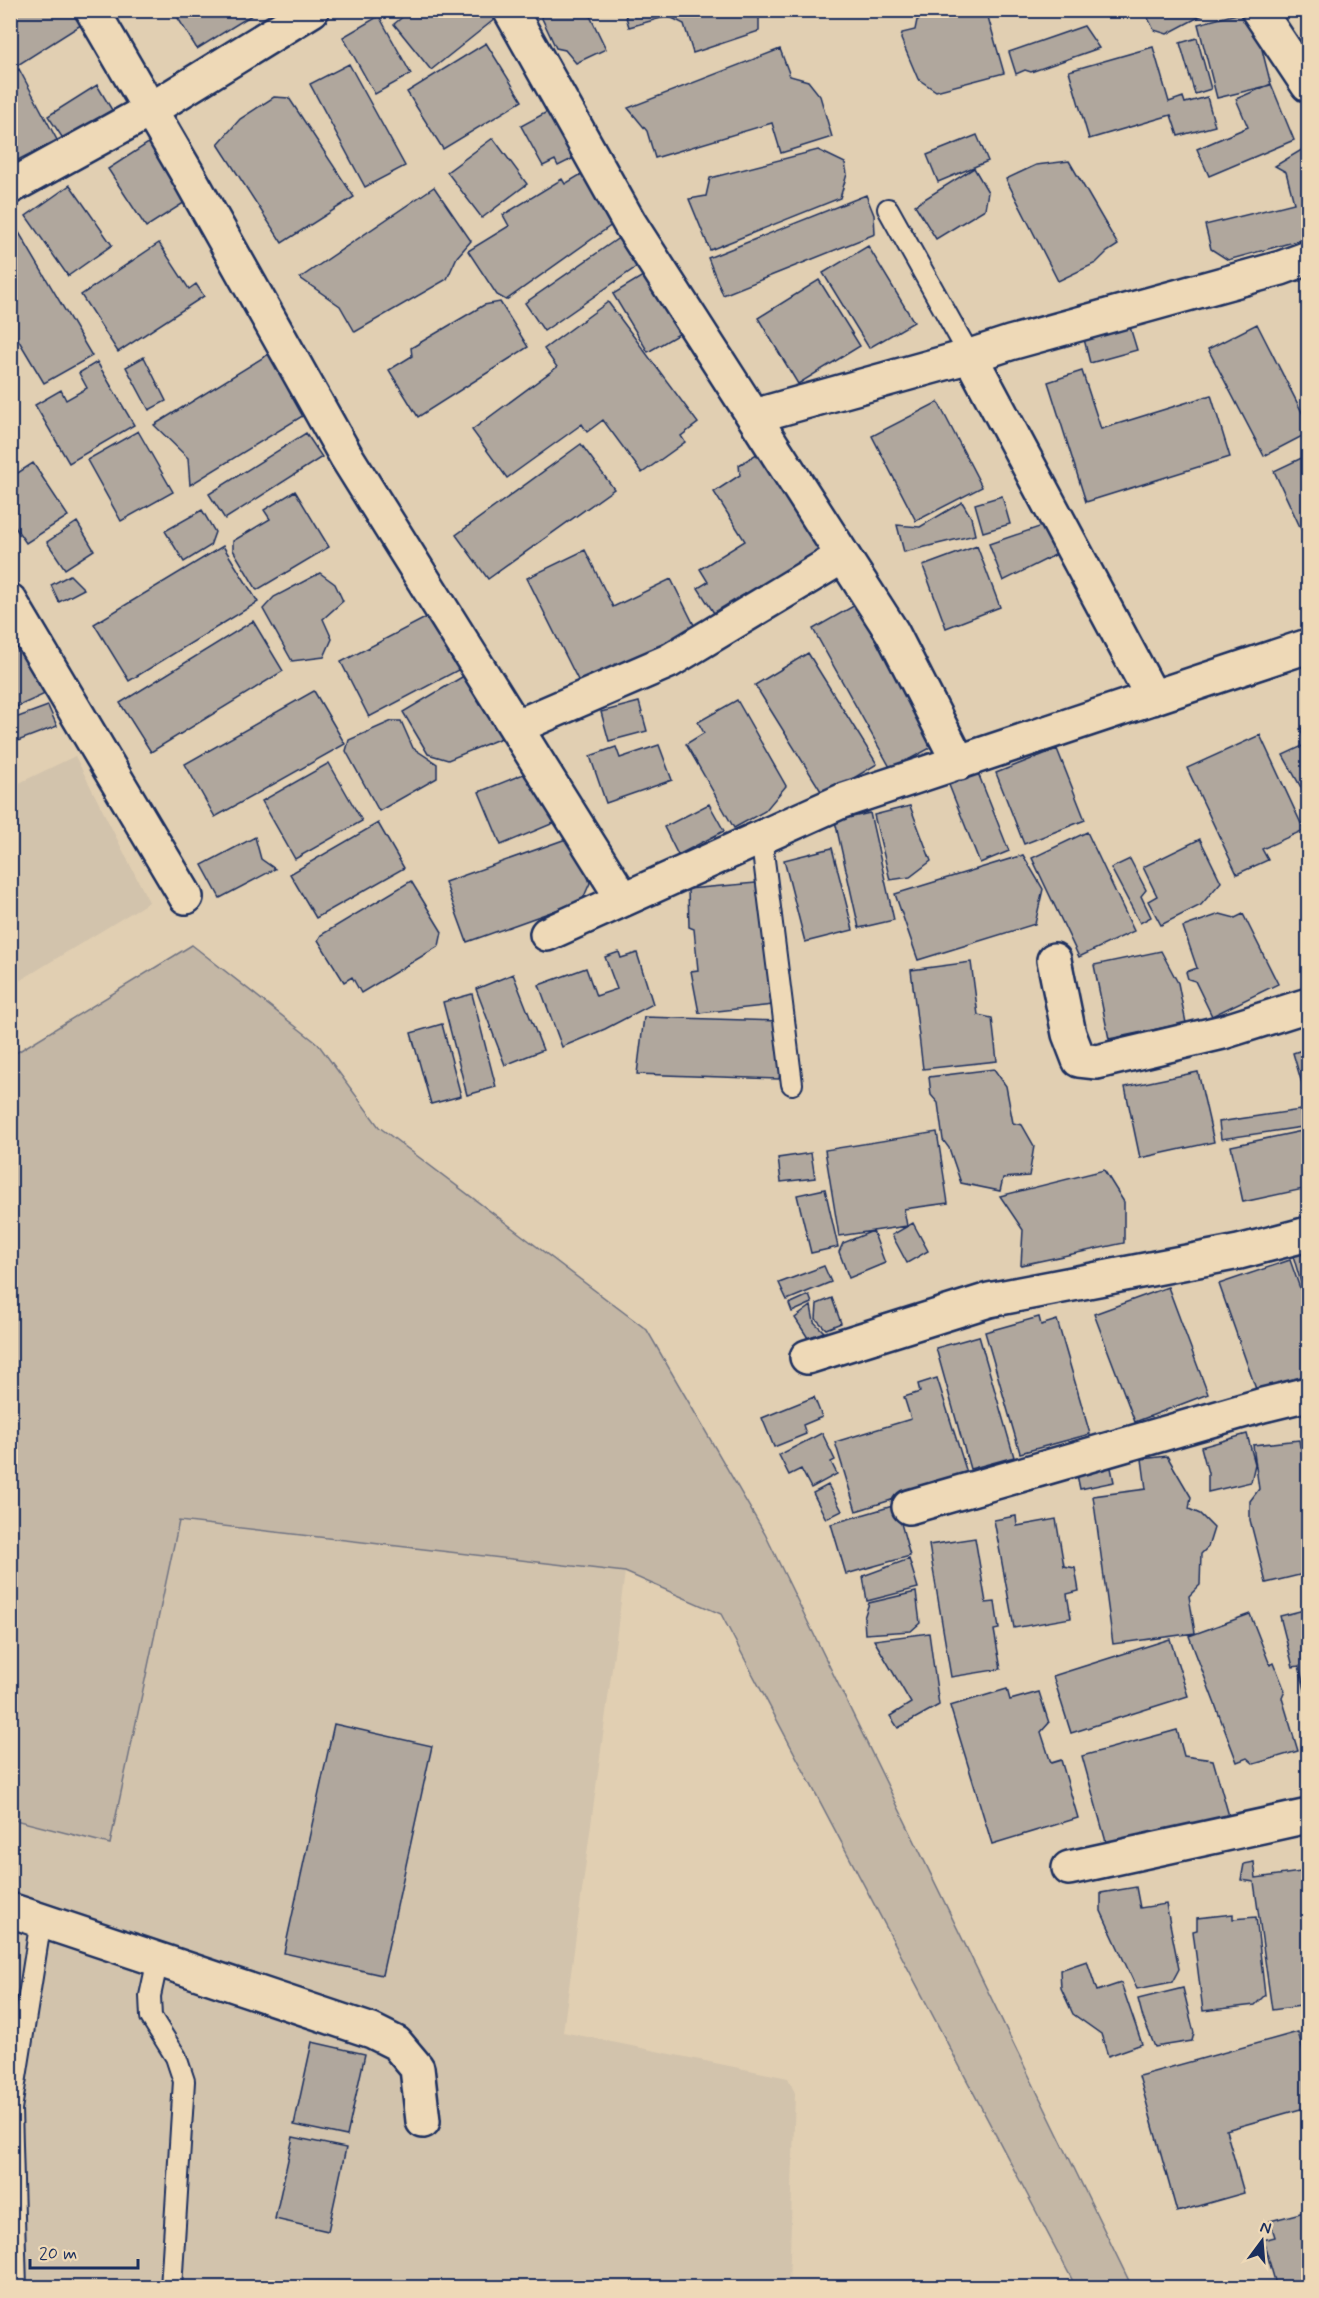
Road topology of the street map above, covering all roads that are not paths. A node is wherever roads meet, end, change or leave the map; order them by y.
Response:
1 (92, 10) edge
2 (312, 10) edge
3 (510, 10) edge
4 (1258, 10) edge
5 (1308, 85) edge
6 (150, 110) junction
7 (10, 187) edge
8 (888, 209) dead end
9 (1308, 258) edge
10 (970, 356) junction
11 (754, 416) junction
12 (843, 556) junction
13 (10, 601) edge
14 (1308, 646) edge
15 (1153, 698) junction
16 (516, 728) junction
17 (959, 763) junction
18 (761, 836) junction
19 (186, 897) dead end
20 (623, 899) junction
21 (547, 934) dead end
22 (1054, 960) dead end
23 (1308, 1005) edge
24 (792, 1084) dead end
25 (1308, 1234) edge
26 (807, 1357) dead end
27 (1308, 1394) edge
28 (909, 1507) dead end
29 (1308, 1816) edge
30 (1069, 1868) dead end
31 (26, 1915) edge
32 (158, 1959) junction
33 (423, 2121) dead end
34 (16, 2288) edge
35 (171, 2288) edge

1 - 6 street
2 - 6 street
3 - 11 street
4 - 5 street
6 - 7 street
6 - 16 street
8 - 10 lane
9 - 10 street
10 - 11 street
10 - 15 street
11 - 12 street
12 - 16 street
12 - 17 street
13 - 19 street
14 - 15 street
15 - 17 street
16 - 20 street
17 - 18 street
18 - 20 street
18 - 24 lane
20 - 21 street
22 - 23 street
25 - 26 street
27 - 28 street
29 - 30 street
31 - 32 street
31 - 34 lane
32 - 33 street
32 - 35 lane

